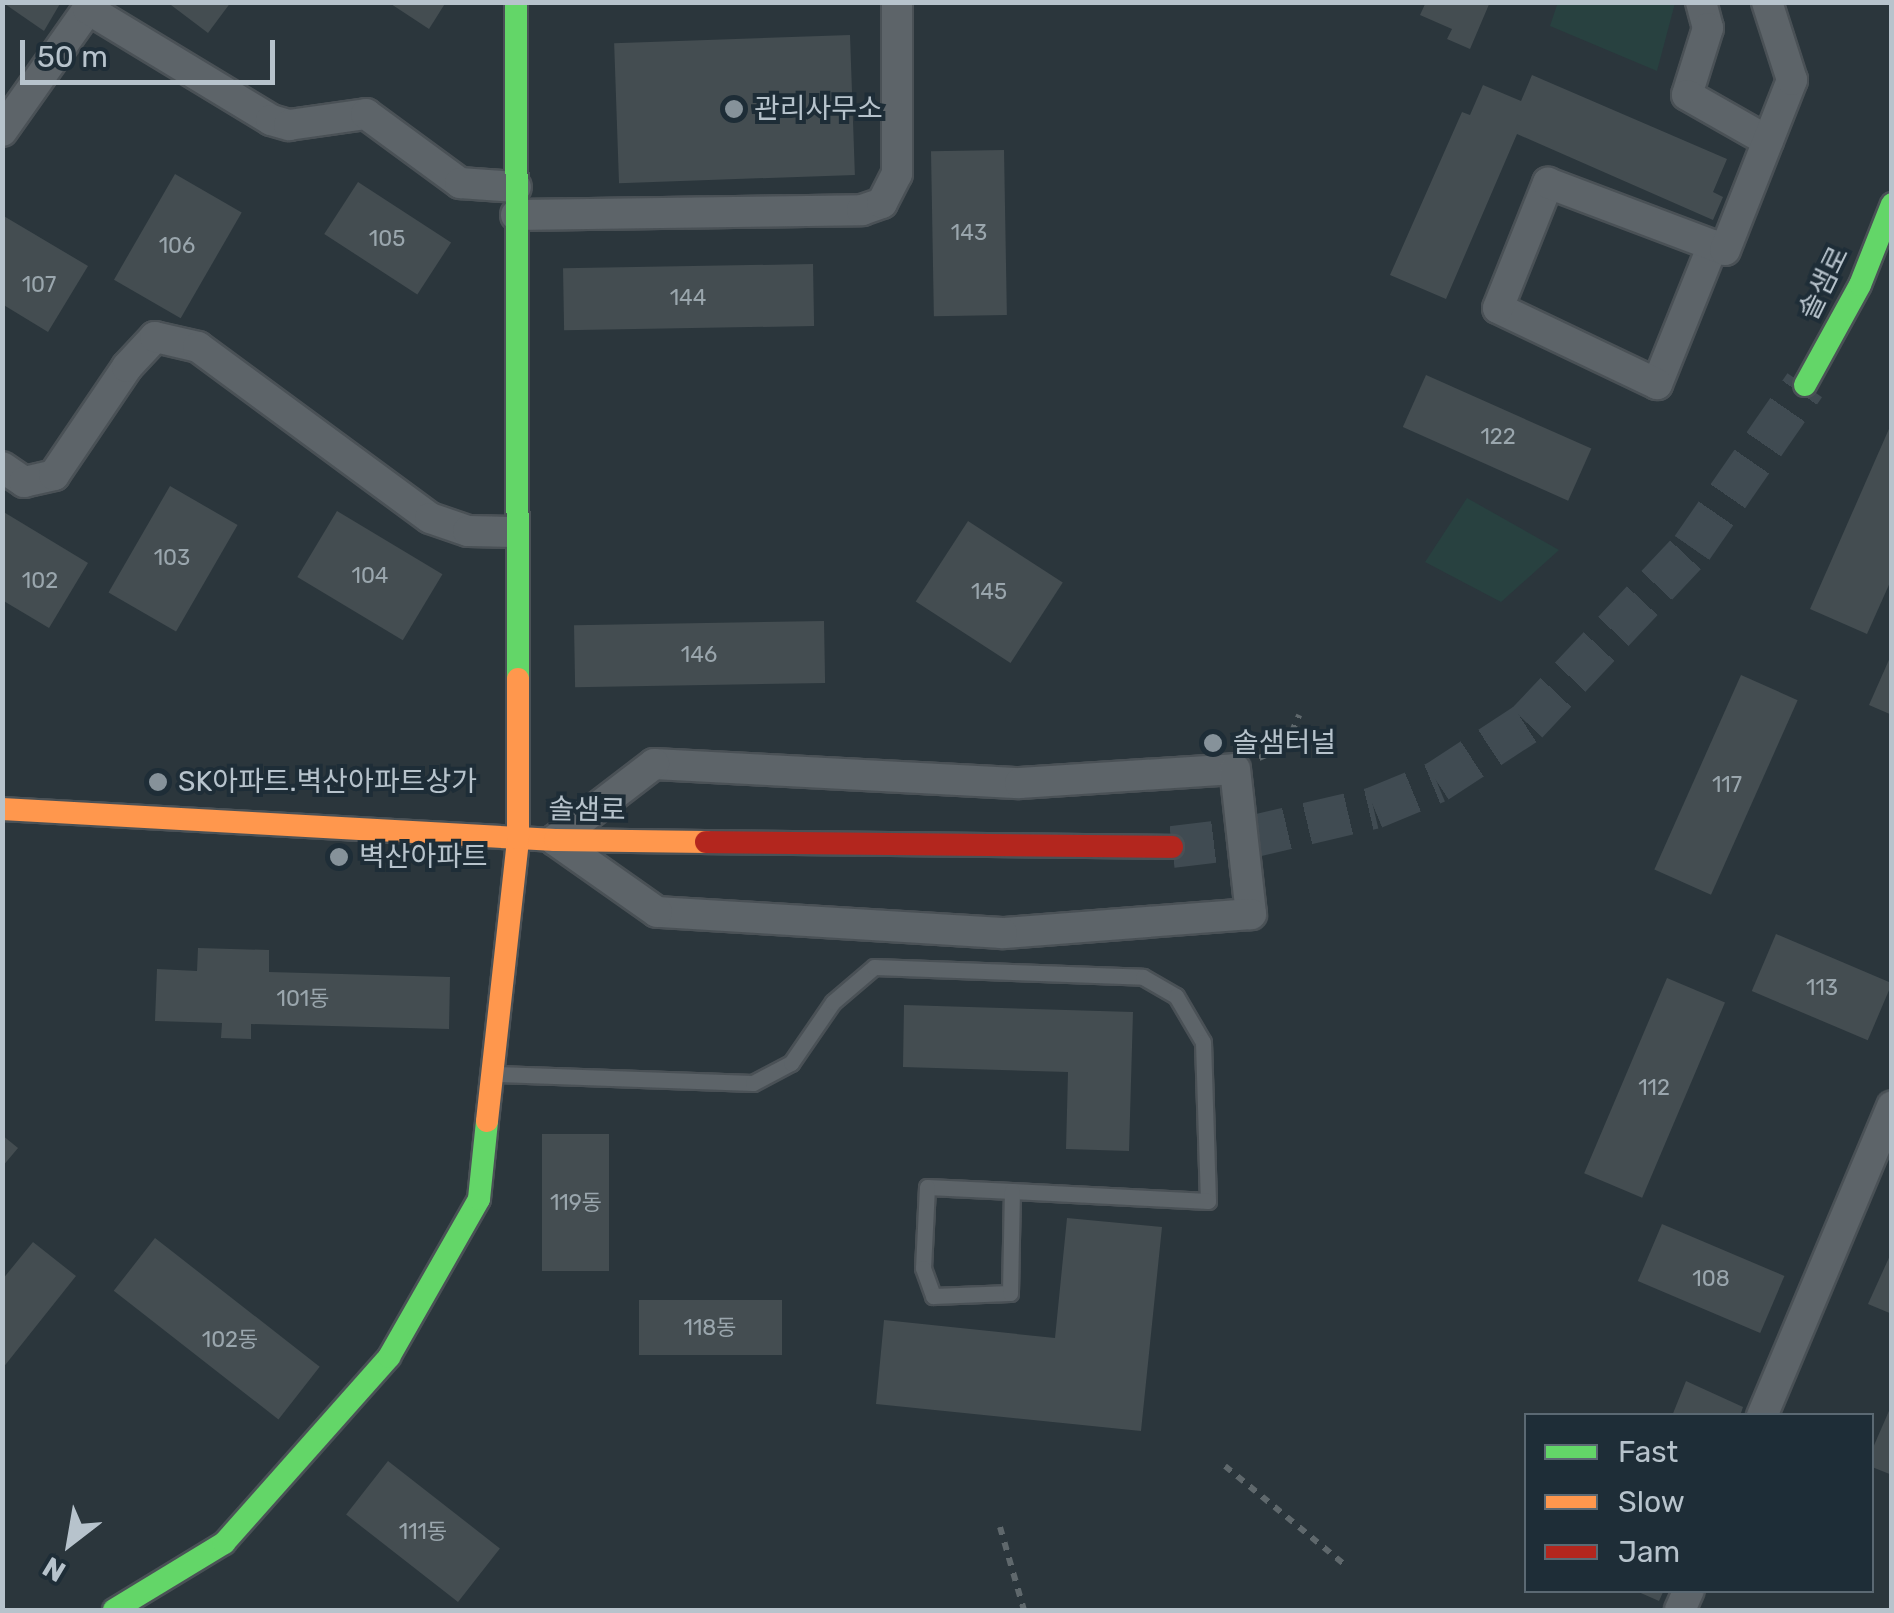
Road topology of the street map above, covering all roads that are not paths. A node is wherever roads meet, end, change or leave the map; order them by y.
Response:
1 (516, 2) edge
2 (897, 2) edge
3 (1702, 2) edge
4 (1767, 2) edge
5 (2, 132) edge
6 (1768, 141) junction
7 (516, 201) junction
8 (1892, 204) edge
9 (1713, 246) junction
10 (1805, 384) tunnel mouth
11 (2, 468) edge
12 (513, 532) junction
13 (2, 809) edge
14 (518, 838) junction
15 (555, 840) junction
16 (1172, 847) tunnel mouth
17 (492, 1074) junction
18 (1892, 1106) edge
19 (1012, 1191) junction
20 (1763, 1413) edge
21 (114, 1610) edge

1 - 7 street
2 - 7 street
3 - 6 street
4 - 6 street
5 - 7 street
6 - 9 street
7 - 12 street
8 - 10 street, 솔샘로
9 - 9 street
11 - 12 street
12 - 14 street
13 - 14 street, 솔샘로
14 - 15 street, 솔샘로
14 - 17 street
15 - 15 street
15 - 16 street, 솔샘로
17 - 19 lane
17 - 21 street
18 - 20 street
19 - 19 lane

